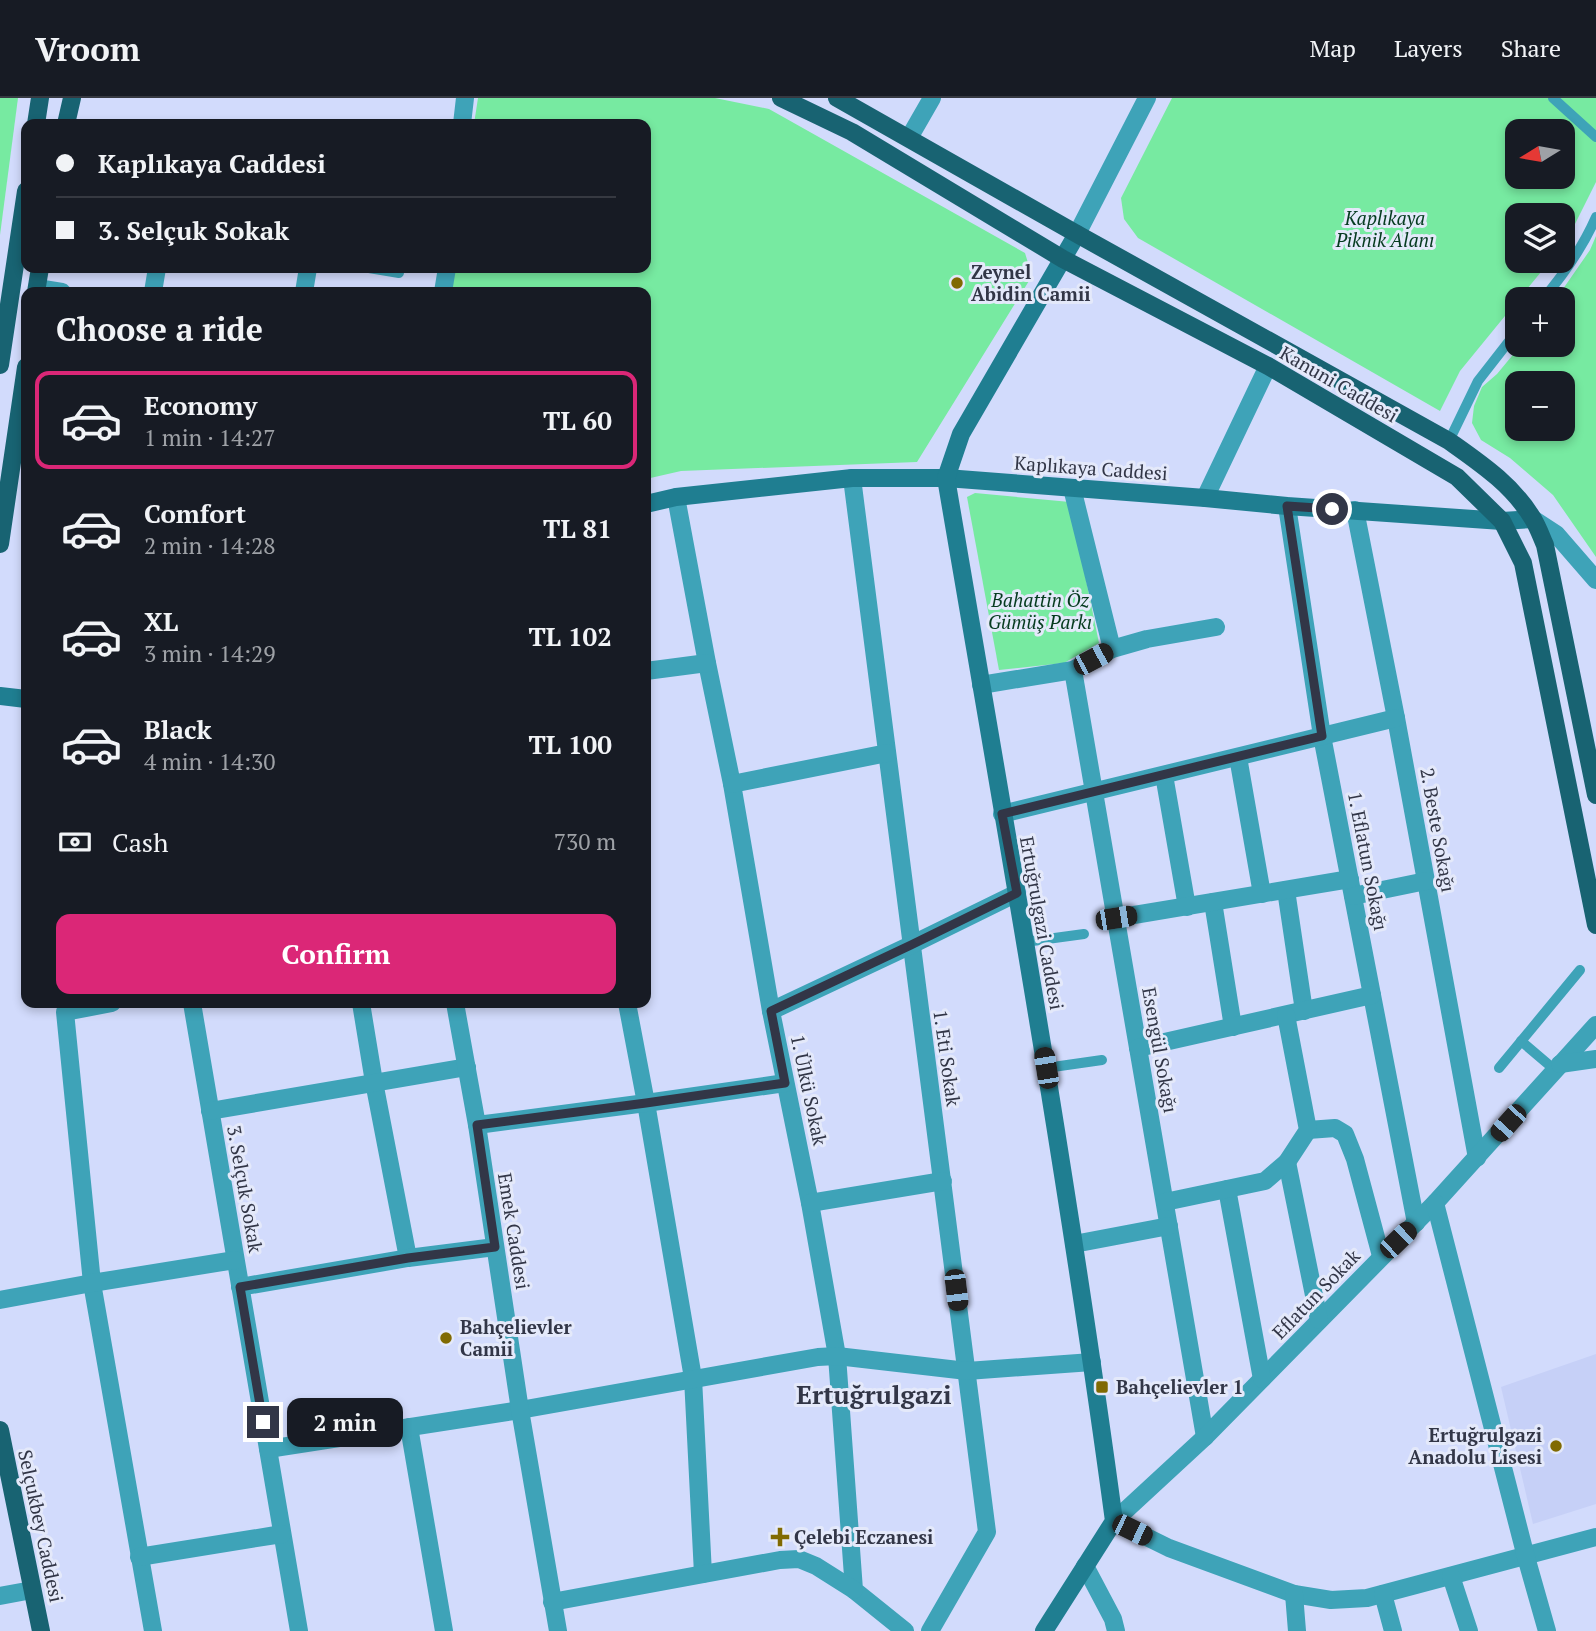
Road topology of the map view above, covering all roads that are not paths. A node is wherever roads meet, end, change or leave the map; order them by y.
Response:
1 (81, 98) edge
2 (465, 98) edge
3 (781, 98) edge
4 (837, 98) edge
5 (932, 98) edge
6 (1553, 98) edge
7 (1144, 99) edge
8 (38, 100) edge
9 (69, 112) edge
10 (36, 119) edge
11 (462, 119) edge
12 (1596, 137) edge
13 (909, 138) junction
14 (1596, 217) edge
15 (21, 224) edge
16 (1077, 234) junction
17 (1063, 259) junction
18 (1554, 287) edge
19 (1505, 346) edge
20 (0, 365) edge
21 (1268, 366) junction
22 (21, 401) edge
23 (1449, 441) junction
24 (852, 478) junction
25 (946, 478) junction
26 (1072, 488) junction
27 (676, 497) junction
28 (1205, 498) junction
29 (651, 503) edge
30 (1287, 506) junction
31 (1356, 510) junction
32 (1533, 519) junction
33 (1502, 522) junction
34 (0, 544) edge
35 (1596, 580) edge
36 (1216, 627) dead end
37 (1112, 649) junction
38 (707, 663) junction
39 (651, 670) edge
40 (1073, 670) junction
41 (981, 685) junction
42 (0, 695) edge
43 (21, 698) edge
44 (1396, 718) junction
45 (1322, 736) junction
46 (887, 753) junction
47 (1238, 757) junction
48 (1164, 775) junction
49 (732, 784) junction
50 (1094, 791) junction
51 (1596, 795) edge
52 (1002, 814) junction
53 (1426, 881) junction
54 (1352, 887) junction
55 (1286, 890) junction
56 (1017, 893) junction
57 (1262, 894) junction
58 (1213, 902) junction
59 (1187, 907) junction
60 (1116, 918) junction
61 (1596, 925) edge
62 (1084, 934) dead end
63 (1025, 942) junction
64 (911, 945) junction
65 (1580, 970) dead end
66 (1372, 995) junction
67 (65, 1008) edge
68 (193, 1008) edge
69 (362, 1008) edge
70 (456, 1008) edge
71 (628, 1008) edge
72 (771, 1011) junction
73 (1295, 1013) junction
74 (1596, 1025) edge
75 (1233, 1027) junction
76 (1521, 1041) junction
77 (1138, 1048) junction
78 (1596, 1059) edge
79 (1102, 1060) dead end
80 (467, 1067) junction
81 (1558, 1067) junction
82 (1046, 1068) junction
83 (1499, 1068) dead end
84 (374, 1082) junction
85 (785, 1083) junction
86 (646, 1103) junction
87 (210, 1111) junction
88 (477, 1125) junction
89 (1308, 1130) junction
90 (1478, 1158) junction
91 (1287, 1162) junction
92 (943, 1181) junction
93 (1227, 1189) junction
94 (1165, 1202) junction
95 (810, 1203) junction
96 (1435, 1203) junction
97 (1416, 1223) junction
98 (1169, 1226) junction
99 (1074, 1244) junction
100 (495, 1247) junction
101 (1381, 1256) junction
102 (408, 1258) junction
103 (235, 1260) junction
104 (92, 1283) junction
105 (240, 1287) junction
106 (0, 1300) edge
107 (1319, 1320) junction
108 (837, 1356) junction
109 (1092, 1362) junction
110 (967, 1371) junction
111 (693, 1378) junction
112 (1262, 1379) junction
113 (520, 1410) junction
114 (408, 1427) junction
115 (0, 1430) edge
116 (1205, 1437) junction
117 (268, 1449) junction
118 (1114, 1521) junction
119 (282, 1534) junction
120 (1596, 1537) edge
121 (139, 1557) junction
122 (1526, 1557) junction
123 (1085, 1566) junction
124 (703, 1574) junction
125 (1451, 1576) junction
126 (32, 1590) junction
127 (855, 1590) junction
128 (1294, 1594) junction
129 (1383, 1594) junction
130 (0, 1596) edge
131 (552, 1602) junction
132 (41, 1631) edge
133 (153, 1631) edge
134 (299, 1631) edge
135 (444, 1631) edge
136 (558, 1631) edge
137 (905, 1631) edge
138 (930, 1631) edge
139 (1044, 1631) edge
140 (1116, 1631) edge
141 (1297, 1631) edge
142 (1393, 1631) edge
143 (1469, 1631) edge
144 (1547, 1631) edge

1 - 9 main road
2 - 11 street
3 - 17 main road, Kanuni Caddesi
4 - 13 main road, Kanuni Caddesi
5 - 13 street
6 - 12 lane
7 - 16 street
8 - 10 main road
13 - 16 main road, Kanuni Caddesi
14 - 18 lane
15 - 20 main road
16 - 17 main road, Ertuğrulgazi Caddesi
16 - 23 main road, Kanuni Caddesi
17 - 21 main road, Kanuni Caddesi
17 - 25 main road, Ertuğrulgazi Caddesi
19 - 23 lane
21 - 28 street
21 - 33 main road, Kanuni Caddesi
22 - 34 main road
23 - 32 main road, Kanuni Caddesi
24 - 25 main road, Kaplıkaya Caddesi
24 - 27 main road, Kaplıkaya Caddesi
24 - 46 street, 1. Eti Sokak
25 - 26 main road, Kaplıkaya Caddesi
25 - 41 main road, Ertuğrulgazi Caddesi
26 - 28 main road, Kaplıkaya Caddesi
26 - 37 street
27 - 29 main road, Kaplıkaya Caddesi
27 - 38 street, 1. Ülkü Sokak
28 - 30 main road, Kaplıkaya Caddesi
30 - 31 main road, Kaplıkaya Caddesi
30 - 45 street, 1. Eflatun Sokağı
31 - 33 main road, Kaplıkaya Caddesi
31 - 44 street, 2. Beste Sokağı
32 - 33 main road, Kaplıkaya Caddesi
32 - 35 street
32 - 51 main road, Kanuni Caddesi
33 - 61 main road, Kanuni Caddesi
36 - 37 street
37 - 40 street
38 - 39 street
38 - 49 street, 1. Ülkü Sokak
40 - 41 street
40 - 50 street, Esengül Sokağı
41 - 52 main road, Ertuğrulgazi Caddesi
42 - 43 main road
44 - 45 street
44 - 53 street, 2. Beste Sokağı
45 - 47 street
45 - 54 street, 1. Eflatun Sokağı
46 - 49 street
46 - 64 street, 1. Eti Sokak
47 - 48 street
47 - 57 street
48 - 50 street
48 - 59 street
49 - 72 street, 1. Ülkü Sokak
50 - 52 street
50 - 60 street, Esengül Sokağı
52 - 56 main road, Ertuğrulgazi Caddesi
53 - 54 street
53 - 90 street, 2. Beste Sokağı
54 - 55 street
54 - 66 street, 1. Eflatun Sokağı
55 - 57 street
55 - 73 street
56 - 63 main road, Ertuğrulgazi Caddesi
56 - 64 street
57 - 58 street
58 - 59 street
58 - 75 street
59 - 60 street
60 - 77 street, Esengül Sokağı
62 - 63 lane
63 - 82 main road, Ertuğrulgazi Caddesi
64 - 72 street
64 - 92 street, 1. Eti Sokak
65 - 76 lane
66 - 73 street
66 - 97 street, 1. Eflatun Sokağı
67 - 104 street
68 - 87 street, 3. Selçuk Sokak
69 - 84 street
70 - 80 street, Emek Caddesi
71 - 86 street
72 - 85 street, 1. Ülkü Sokak
73 - 75 street
73 - 89 street
74 - 81 street, Eflatun Sokak
75 - 77 street
76 - 81 lane
76 - 83 lane
77 - 94 street, Esengül Sokağı
78 - 81 street
79 - 82 lane
80 - 84 street
80 - 88 street, Emek Caddesi
81 - 90 street, Eflatun Sokak
82 - 99 main road, Ertuğrulgazi Caddesi
84 - 87 street
84 - 102 street
85 - 86 street
85 - 95 street, 1. Ülkü Sokak
86 - 88 street
86 - 111 street
87 - 103 street, 3. Selçuk Sokak
88 - 100 street, Emek Caddesi
89 - 91 street
89 - 101 street
90 - 96 street, Eflatun Sokak
91 - 93 street
91 - 107 street
92 - 95 street
92 - 110 street, 1. Eti Sokak
93 - 94 street
93 - 112 street
94 - 98 street, Esengül Sokağı
95 - 108 street, 1. Ülkü Sokak
96 - 97 street, Eflatun Sokak
96 - 122 street
97 - 101 street, Eflatun Sokak
98 - 99 street
98 - 116 street, Esengül Sokağı
99 - 109 main road, Ertuğrulgazi Caddesi
100 - 102 street
100 - 113 street, Emek Caddesi
101 - 107 street, Eflatun Sokak
102 - 105 street
103 - 104 street
103 - 105 street, 3. Selçuk Sokak
104 - 106 street
104 - 121 street
105 - 117 street, 3. Selçuk Sokak
107 - 112 street, Eflatun Sokak
108 - 110 street
108 - 111 street
108 - 127 street, 1. Ülkü Sokak
109 - 110 street
109 - 118 main road, Ertuğrulgazi Caddesi
110 - 138 street, 1. Eti Sokak
111 - 113 street
111 - 124 street
112 - 116 street, Eflatun Sokak
113 - 114 street
113 - 131 street, Emek Caddesi
114 - 117 street
114 - 135 street
115 - 126 main road, Selçukbey Caddesi
116 - 118 street, Eflatun Sokak
117 - 119 street, 3. Selçuk Sokak
118 - 123 main road
118 - 128 street
119 - 121 street
119 - 134 street, 3. Selçuk Sokak
120 - 122 street
121 - 133 street
122 - 125 street
122 - 144 street
123 - 139 main road
123 - 140 street
124 - 127 street
124 - 131 street
125 - 129 street
125 - 143 street
126 - 130 street
126 - 132 main road, Selçukbey Caddesi
127 - 137 street
128 - 129 street
128 - 141 street
129 - 142 street
131 - 136 street, Emek Caddesi

